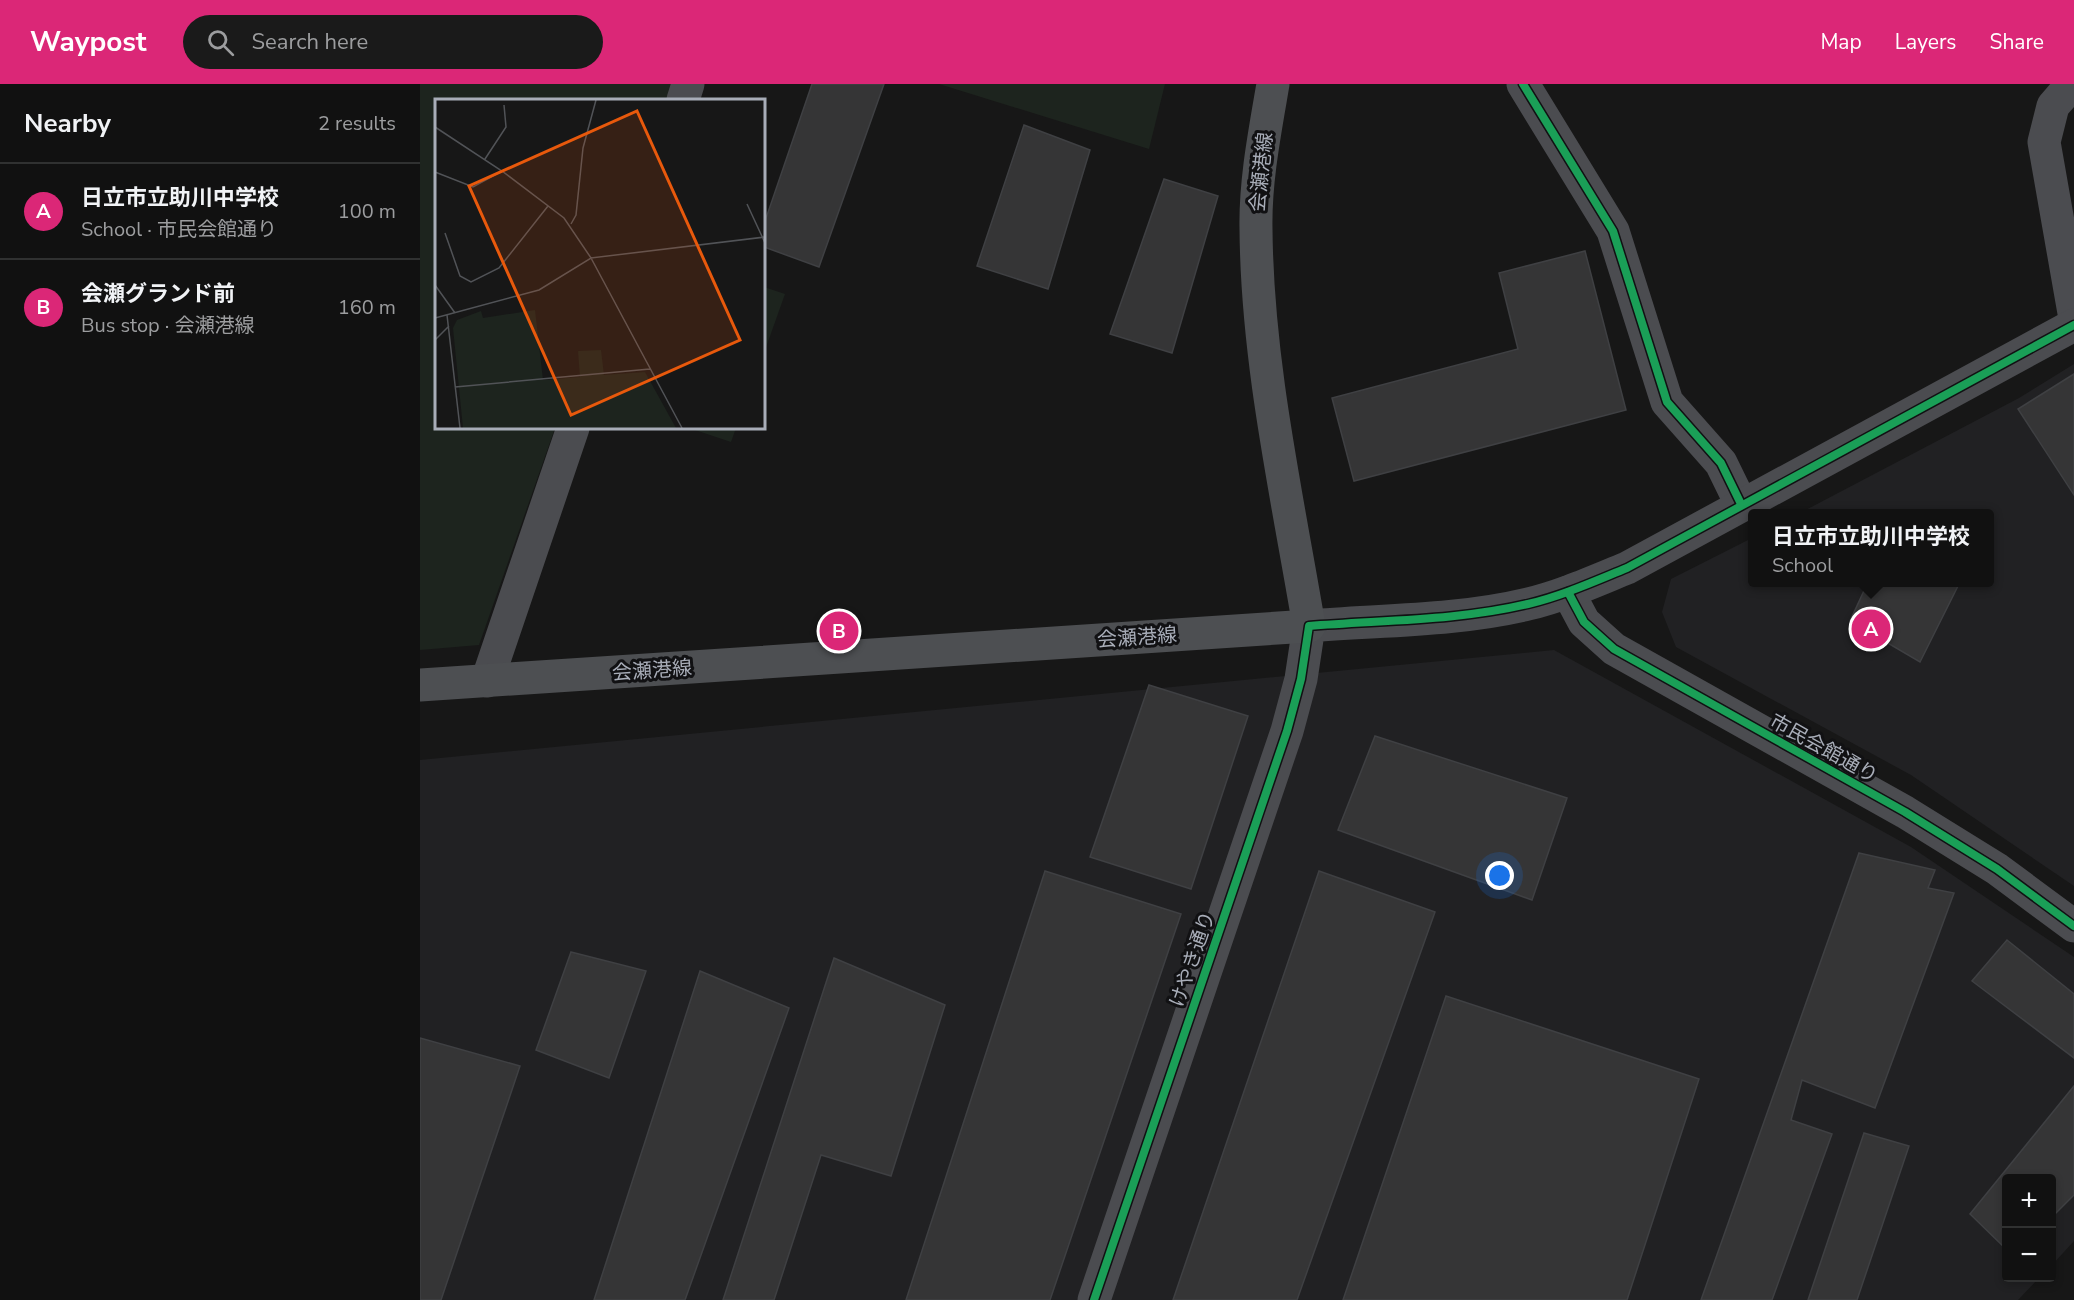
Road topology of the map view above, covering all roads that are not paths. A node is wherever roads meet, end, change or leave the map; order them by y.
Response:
1 (688, 84) edge
2 (1273, 84) edge
3 (1522, 84) edge
4 (2072, 84) edge
5 (683, 99) edge
6 (2074, 313) edge
7 (2074, 325) edge
8 (573, 429) edge
9 (1741, 504) junction
10 (1568, 592) junction
11 (1309, 626) junction
12 (487, 681) junction
13 (420, 685) edge
14 (2074, 926) edge
15 (1094, 1300) edge

1 - 5 street
2 - 11 main road, 会瀬港線
3 - 9 street
4 - 6 street
7 - 9 street
8 - 12 street
9 - 10 street
10 - 11 street
10 - 14 street, 市民会館通り
11 - 12 main road, 会瀬港線
11 - 15 street, けやき通り
12 - 13 main road, 会瀬港線

